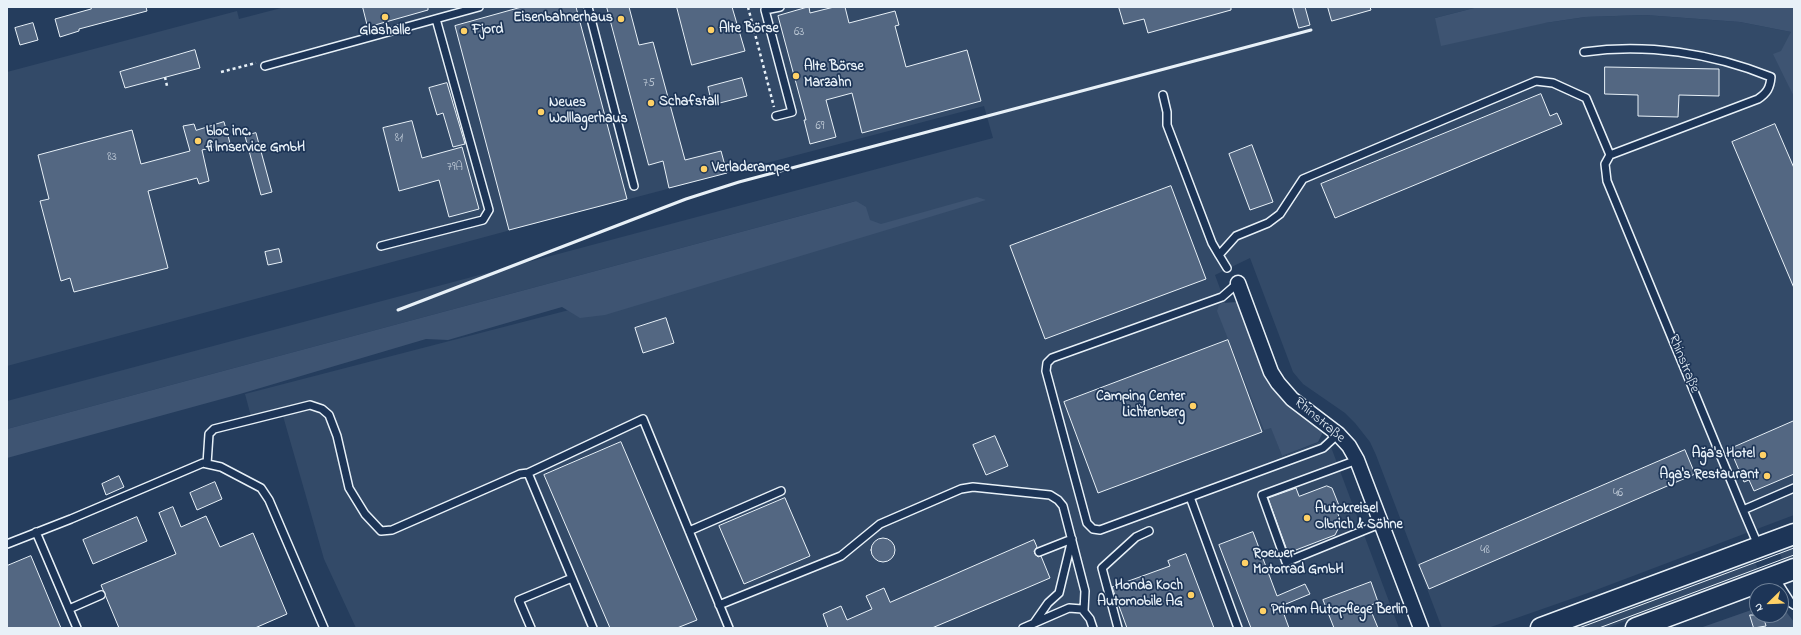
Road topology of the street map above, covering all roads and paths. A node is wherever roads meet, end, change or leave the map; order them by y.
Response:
1 (479, 7) edge
2 (588, 7) edge
3 (748, 7) edge
4 (780, 7) edge
5 (436, 19) junction
6 (1584, 52) dead end
7 (265, 66) joint
8 (221, 72) dead end
9 (165, 77) dead end
10 (167, 86) dead end
11 (1163, 95) dead end
12 (776, 116) joint
13 (1610, 155) junction
14 (634, 186) dead end
15 (382, 246) dead end
16 (1219, 255) junction
17 (1227, 268) dead end
18 (1238, 283) joint
19 (1338, 434) junction
20 (1357, 460) junction
21 (207, 464) junction
22 (528, 473) junction
23 (1794, 488) edge
24 (781, 492) dead end
25 (1190, 497) junction
26 (1743, 510) junction
27 (1382, 523) junction
28 (689, 531) junction
29 (1149, 531) dead end
30 (36, 532) junction
31 (1794, 534) edge
32 (1072, 539) junction
33 (7, 544) edge
34 (1760, 546) junction
35 (1039, 552) dead end
36 (1794, 569) edge
37 (1774, 576) junction
38 (572, 578) junction
39 (101, 595) dead end
40 (719, 605) junction
41 (1794, 605) edge
42 (69, 609) junction
43 (1084, 611) junction
44 (1034, 623) junction
45 (77, 628) edge
46 (324, 628) edge
47 (531, 628) edge
48 (593, 628) edge
49 (729, 628) edge
50 (1023, 628) edge
51 (1094, 628) edge
52 (1118, 628) edge
53 (1238, 628) edge
54 (1421, 628) edge
55 (1541, 628) edge
56 (1636, 628) edge

1 - 5 lane
2 - 14 lane
3 - 12 path
4 - 12 lane
5 - 7 lane
5 - 15 lane
6 - 13 lane
7 - 8 path
9 - 10 path
11 - 16 lane
13 - 16 lane
13 - 26 lane, Rhinstraße
16 - 17 lane
18 - 19 street, Rhinstraße
18 - 25 lane
19 - 20 street, Rhinstraße
19 - 25 lane
20 - 27 street, Rhinstraße
20 - 27 lane
21 - 22 lane
21 - 30 lane
21 - 46 lane
22 - 28 lane
22 - 38 lane
23 - 26 lane
24 - 28 lane
25 - 53 lane
26 - 34 lane, Rhinstraße
27 - 54 street, Rhinstraße
28 - 40 lane
29 - 52 lane
30 - 33 lane
30 - 42 lane
31 - 34 main road
32 - 35 lane
32 - 40 lane
32 - 43 lane
32 - 44 lane
34 - 37 main road, Rhinstraße
34 - 55 main road
36 - 37 main road
37 - 41 lane
37 - 56 main road
38 - 47 lane
38 - 48 lane
39 - 42 lane
40 - 49 lane
42 - 45 lane
43 - 44 lane
43 - 51 lane
44 - 50 lane

